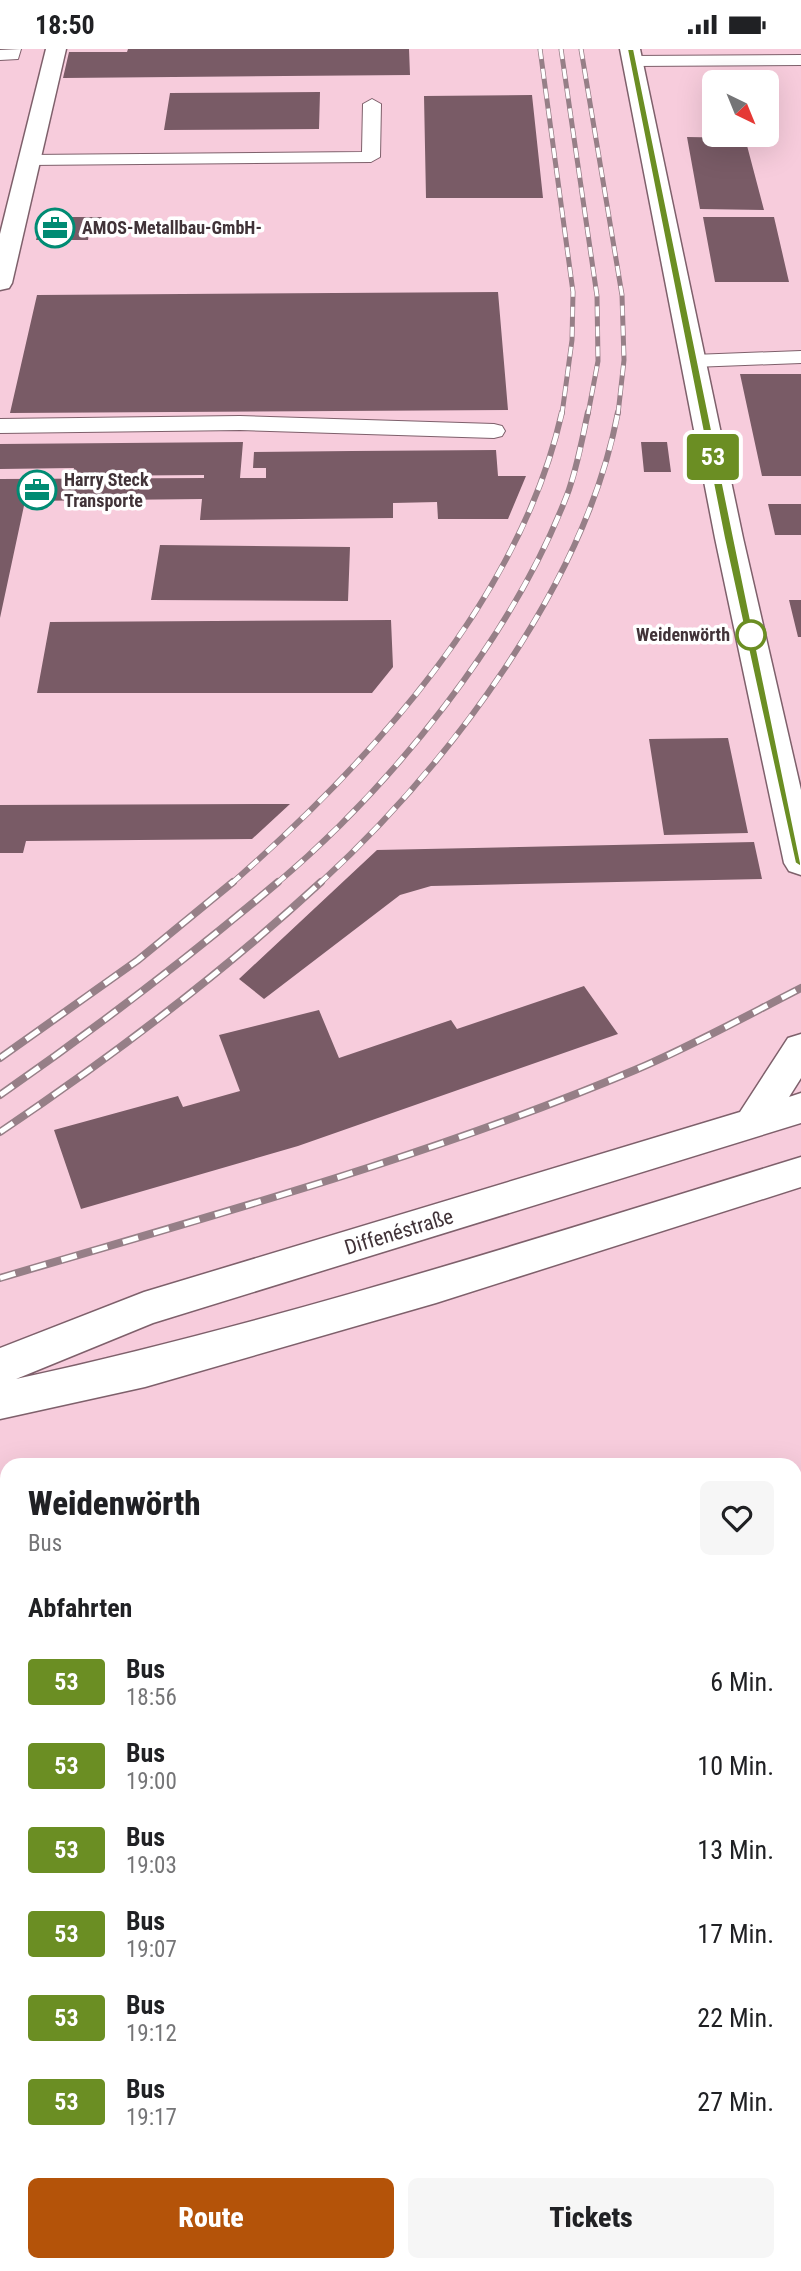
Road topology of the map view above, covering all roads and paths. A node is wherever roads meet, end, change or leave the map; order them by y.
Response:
1 (13, 49) edge
2 (56, 49) edge
3 (0, 55) edge
4 (631, 55) edge
5 (801, 60) edge
6 (372, 104) dead end
7 (29, 160) junction
8 (0, 283) edge
9 (801, 357) edge
10 (693, 361) junction
11 (0, 426) edge
12 (494, 431) dead end
13 (801, 863) edge
14 (801, 1048) edge
15 (801, 1108) edge
16 (752, 1123) junction
17 (801, 1172) edge
18 (0, 1367) edge
19 (0, 1401) edge

1 - 3 lane
2 - 7 street
4 - 5 lane
4 - 10 street
6 - 7 lane
7 - 8 street
9 - 10 lane
10 - 13 street
11 - 12 lane
14 - 16 street
15 - 16 street, Diffenéstraße
16 - 18 street, Diffenéstraße
17 - 19 street

